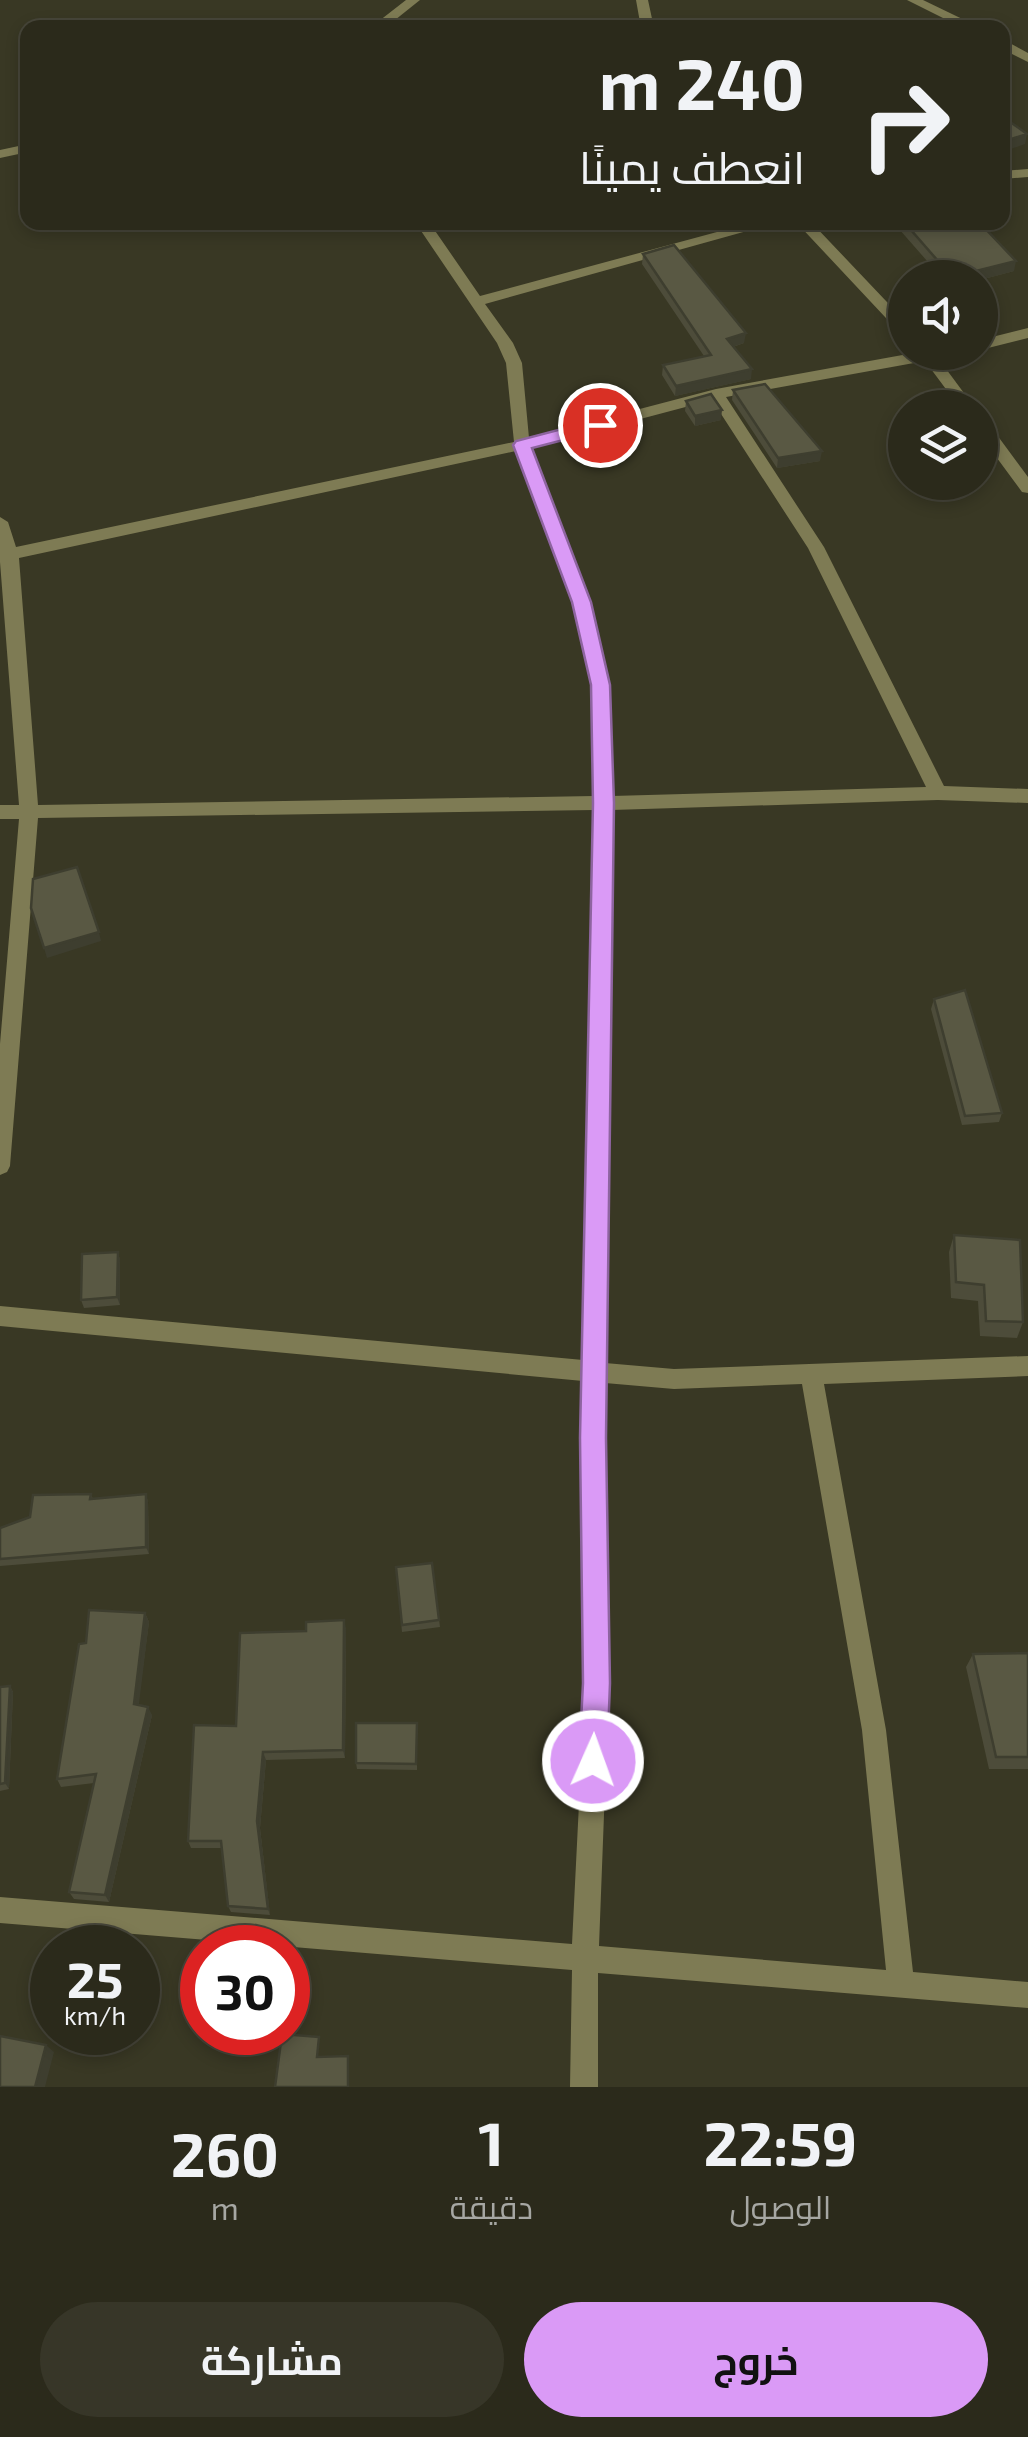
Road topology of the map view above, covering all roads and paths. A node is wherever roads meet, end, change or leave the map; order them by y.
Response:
1 (414, 0) edge
2 (913, 0) edge
3 (387, 20) edge
4 (957, 20) edge
5 (427, 230) edge
6 (742, 230) edge
7 (811, 230) edge
8 (475, 302) junction
9 (888, 312) edge
10 (1028, 333) edge
11 (998, 340) edge
12 (888, 362) edge
13 (716, 394) junction
14 (522, 445) junction
15 (998, 448) edge
16 (1028, 488) edge
17 (0, 522) edge
18 (5, 555) edge
19 (938, 794) junction
20 (1028, 796) edge
21 (604, 803) junction
22 (0, 812) edge
23 (29, 813) junction
24 (0, 1166) edge
25 (0, 1316) edge
26 (1028, 1366) edge
27 (594, 1374) junction
28 (812, 1377) junction
29 (0, 1910) edge
30 (585, 1956) junction
31 (900, 1983) junction
32 (1028, 1995) edge
33 (584, 2087) edge

1 - 3 street
2 - 4 street
5 - 8 street
6 - 8 street
7 - 9 street
8 - 14 street
10 - 11 street
12 - 13 street
13 - 14 street
13 - 19 street
14 - 18 street
14 - 21 street
15 - 16 street
17 - 18 street
18 - 23 street
19 - 20 street
19 - 21 street
21 - 23 street
21 - 27 street
22 - 23 street
23 - 24 street
25 - 27 street
26 - 28 street
27 - 28 street
27 - 30 street
28 - 31 street
29 - 30 street
30 - 31 street
30 - 33 street
31 - 32 street

